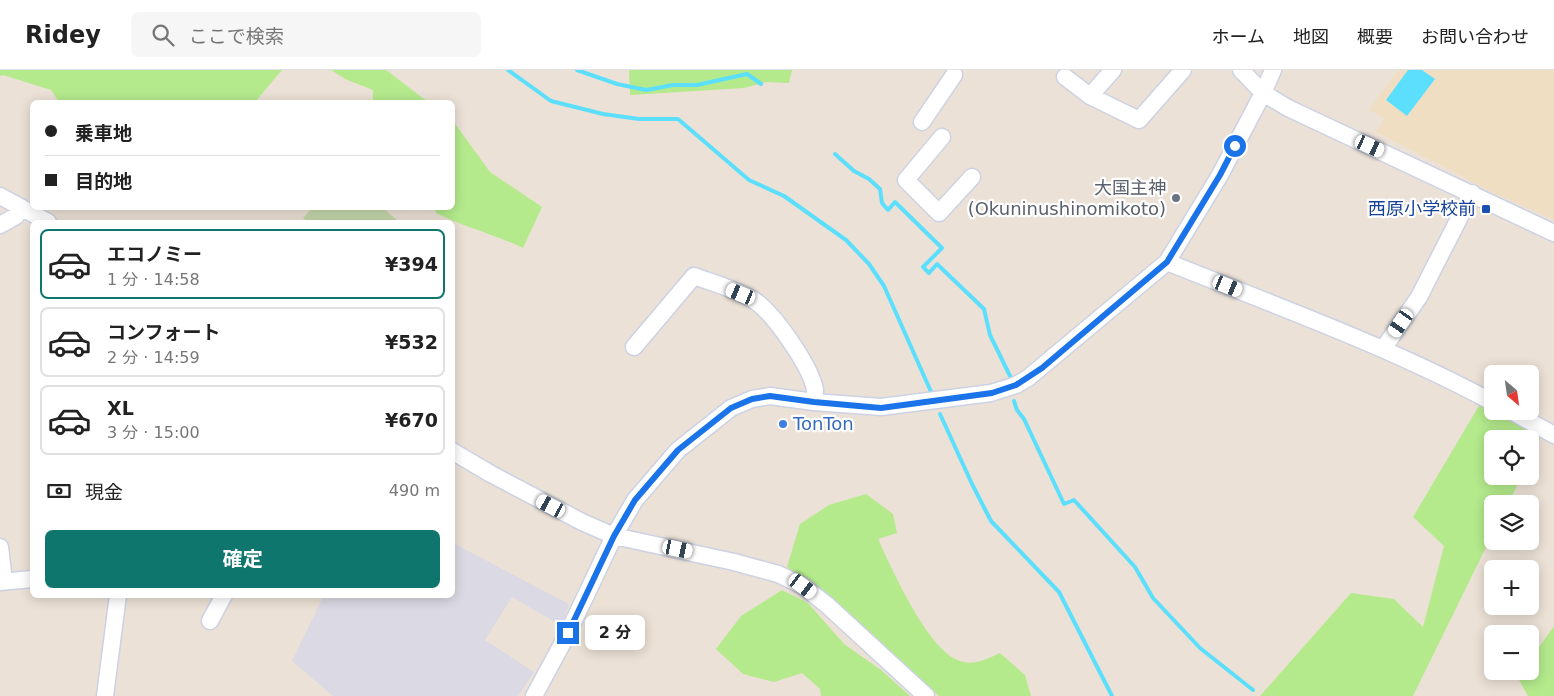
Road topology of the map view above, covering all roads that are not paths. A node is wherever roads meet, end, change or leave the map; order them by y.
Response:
1 (1113, 70) edge
2 (1183, 70) edge
3 (1241, 70) edge
4 (1273, 70) edge
5 (954, 75) dead end
6 (1065, 77) dead end
7 (1263, 93) junction
8 (1090, 96) junction
9 (922, 122) dead end
10 (942, 137) dead end
11 (972, 177) dead end
12 (1472, 193) junction
13 (0, 196) edge
14 (21, 207) junction
15 (44, 220) edge
16 (0, 225) edge
17 (1554, 233) edge
18 (1167, 262) junction
19 (634, 347) dead end
20 (1383, 349) junction
21 (1484, 398) edge
22 (814, 402) junction
23 (1526, 420) edge
24 (1554, 435) edge
25 (455, 452) edge
26 (614, 536) junction
27 (0, 547) edge
28 (30, 579) edge
29 (2, 582) edge
30 (118, 598) edge
31 (222, 598) edge
32 (210, 620) dead end
33 (105, 696) edge
34 (534, 696) edge
35 (926, 696) edge

1 - 8 street
2 - 8 street
3 - 7 street
4 - 7 street
5 - 9 street
6 - 8 street
7 - 12 street
7 - 18 street
10 - 11 street
12 - 17 street
12 - 20 street
13 - 14 street
14 - 15 street
14 - 16 street
18 - 20 street
18 - 22 street
19 - 22 street
20 - 21 street
22 - 26 street
23 - 24 street
25 - 26 street
26 - 34 street
26 - 35 street
27 - 29 street
28 - 29 street
30 - 33 street
31 - 32 street

